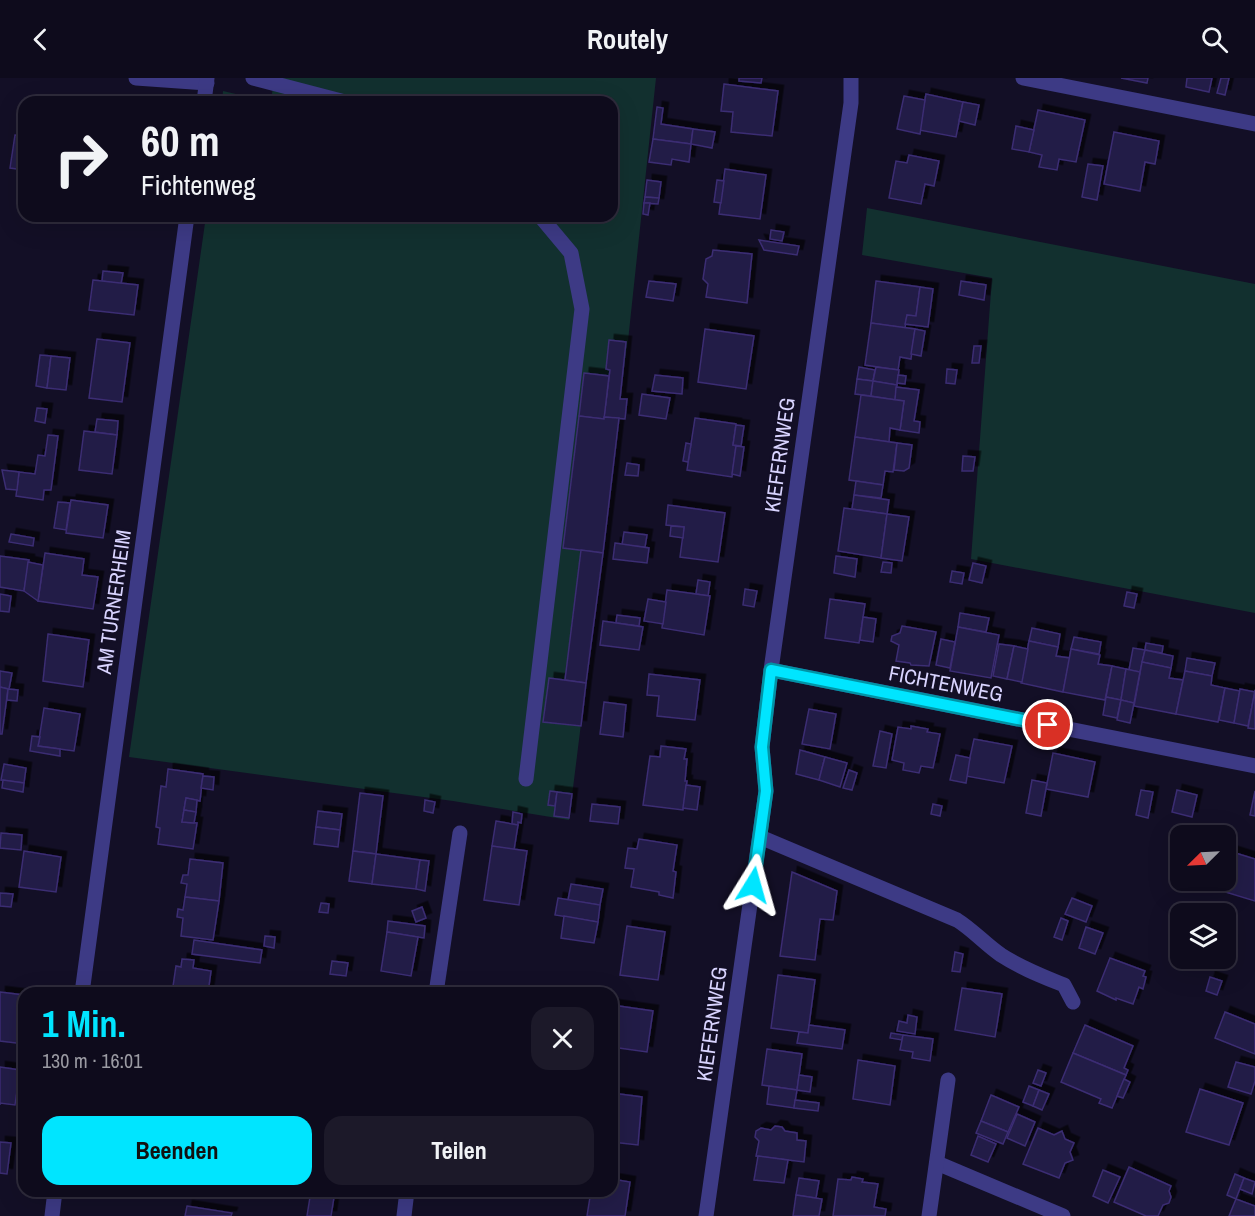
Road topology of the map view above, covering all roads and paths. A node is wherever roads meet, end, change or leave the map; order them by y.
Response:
1 (136, 78) edge
2 (253, 78) edge
3 (851, 78) edge
4 (1023, 78) edge
5 (207, 80) edge
6 (205, 96) edge
7 (322, 96) edge
8 (1255, 124) edge
9 (186, 222) edge
10 (545, 222) edge
11 (771, 670) junction
12 (1255, 766) edge
13 (526, 779) dead end
14 (460, 833) dead end
15 (760, 837) junction
16 (83, 987) edge
17 (437, 987) edge
18 (1073, 1002) dead end
19 (948, 1080) dead end
20 (937, 1163) junction
21 (54, 1197) edge
22 (406, 1197) edge
23 (52, 1216) edge
24 (404, 1216) edge
25 (706, 1216) edge
26 (929, 1216) edge
27 (1063, 1216) edge

1 - 5 street
2 - 7 street
3 - 11 street, KIEFERNWEG
4 - 8 street
5 - 6 street
9 - 16 street, AM TURNERHEIM
10 - 13 street
11 - 12 street, FICHTENWEG
11 - 15 street, KIEFERNWEG
14 - 17 street
15 - 18 street
15 - 25 street, KIEFERNWEG
19 - 20 street
20 - 26 street
20 - 27 street
21 - 23 street
22 - 24 street

